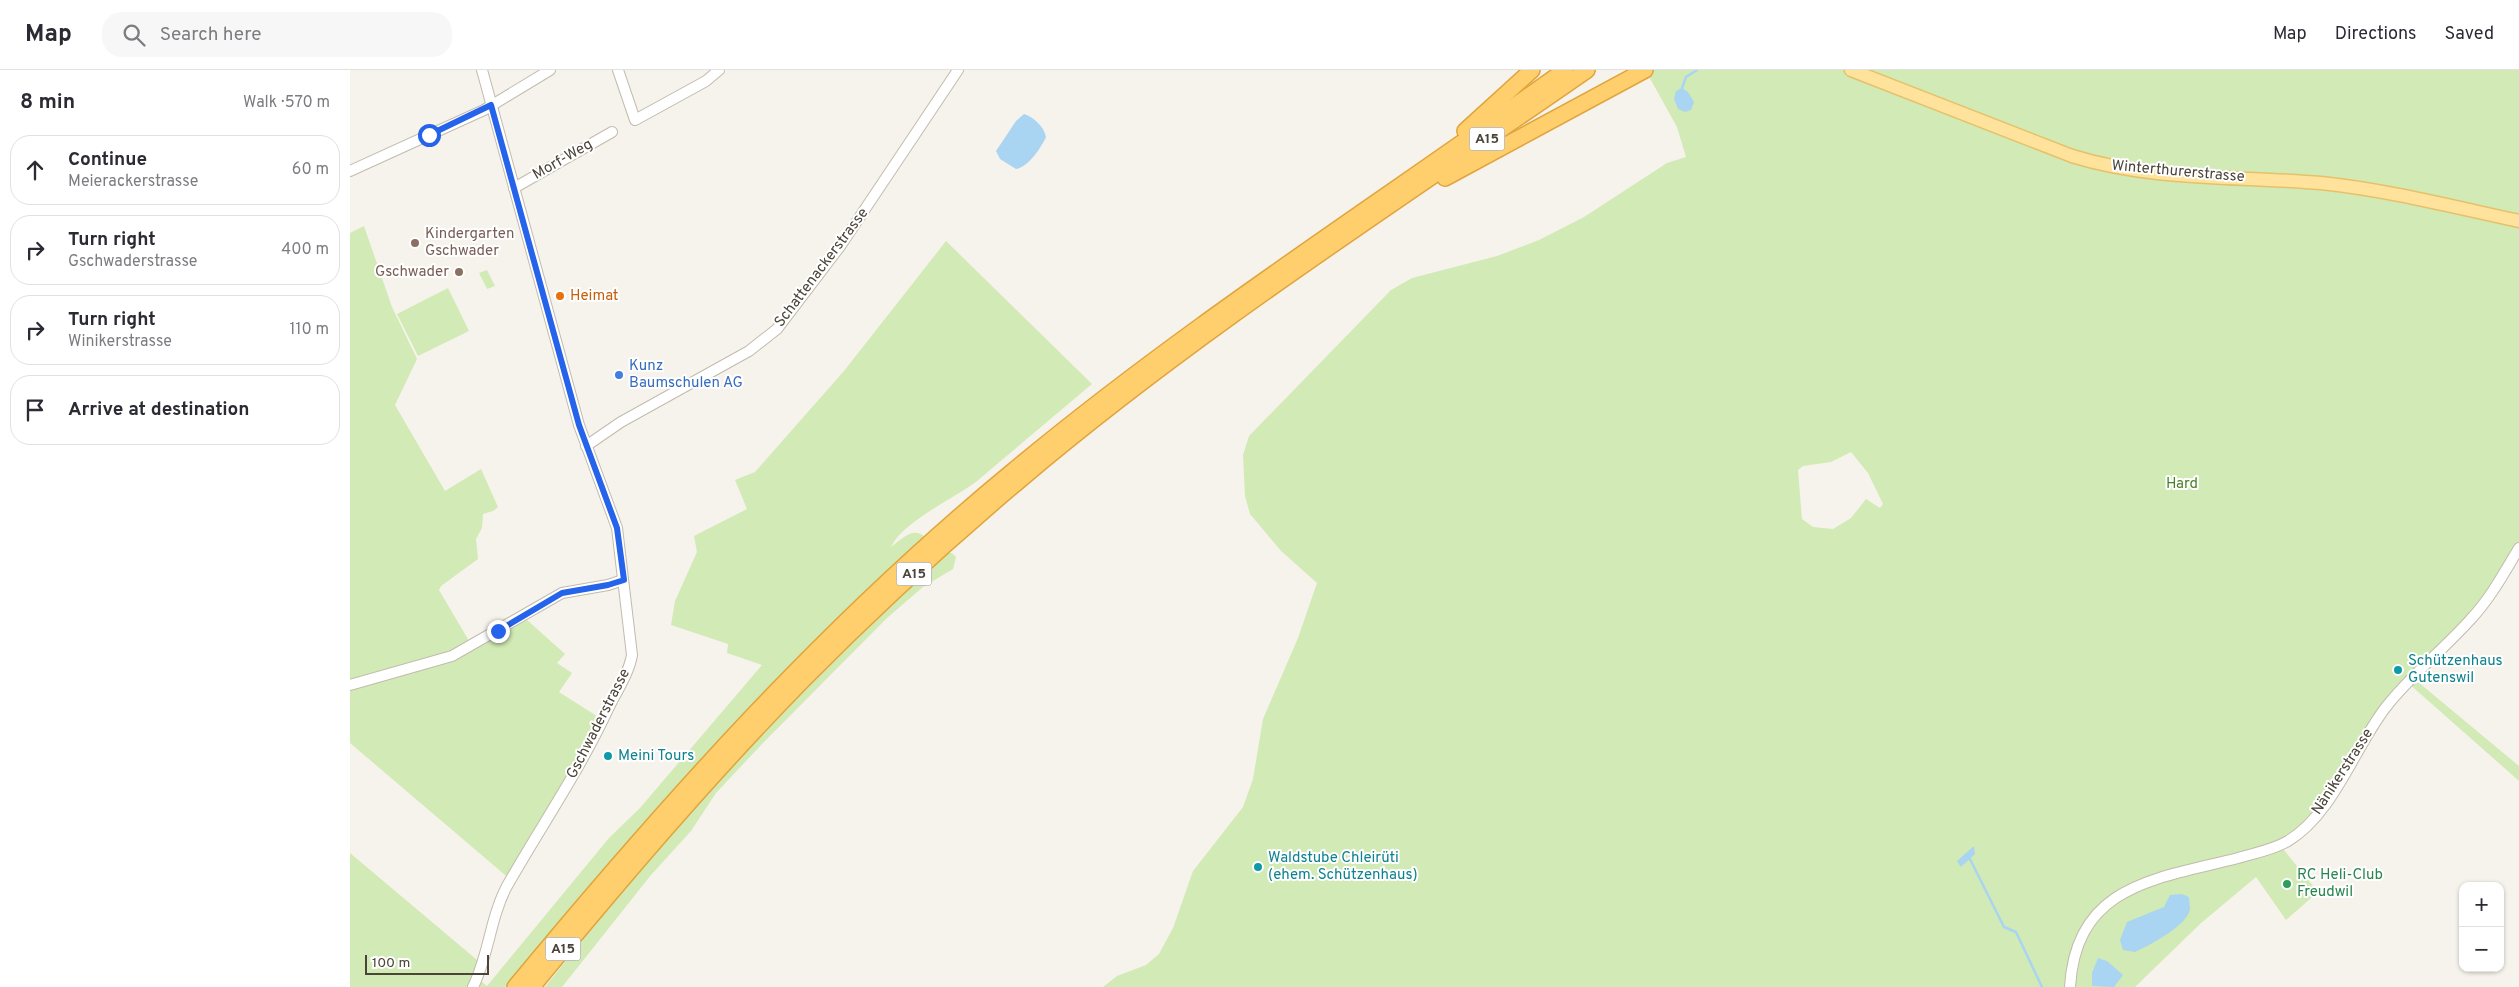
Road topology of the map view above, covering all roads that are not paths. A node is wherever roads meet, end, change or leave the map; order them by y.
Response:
1 (482, 70) edge
2 (550, 70) edge
3 (618, 70) edge
4 (719, 70) edge
5 (958, 70) edge
6 (1532, 70) edge
7 (1565, 70) edge
8 (1587, 70) edge
9 (1644, 70) edge
10 (1851, 70) edge
11 (491, 105) junction
12 (612, 132) dead end
13 (350, 171) edge
14 (1412, 178) junction
15 (514, 188) junction
16 (1386, 208) junction
17 (2519, 221) edge
18 (586, 446) junction
19 (2519, 548) edge
20 (624, 580) junction
21 (350, 685) edge
22 (473, 987) edge
23 (515, 987) edge
24 (532, 987) edge
25 (2070, 987) edge

1 - 11 street, Gschwaderstrasse
2 - 11 street
3 - 4 street
5 - 18 street, Schattenackerstrasse
6 - 14 highway
7 - 14 highway, A15
8 - 16 highway, A15
9 - 16 highway
10 - 17 main road, Winterthurerstrasse
11 - 13 street
11 - 15 street, Gschwaderstrasse
12 - 15 street, Morf-Weg
14 - 23 highway, A15
15 - 18 street, Gschwaderstrasse
16 - 24 highway, A15
18 - 20 street, Gschwaderstrasse
19 - 25 street, Nänikerstrasse
20 - 21 street
20 - 22 street, Gschwaderstrasse

